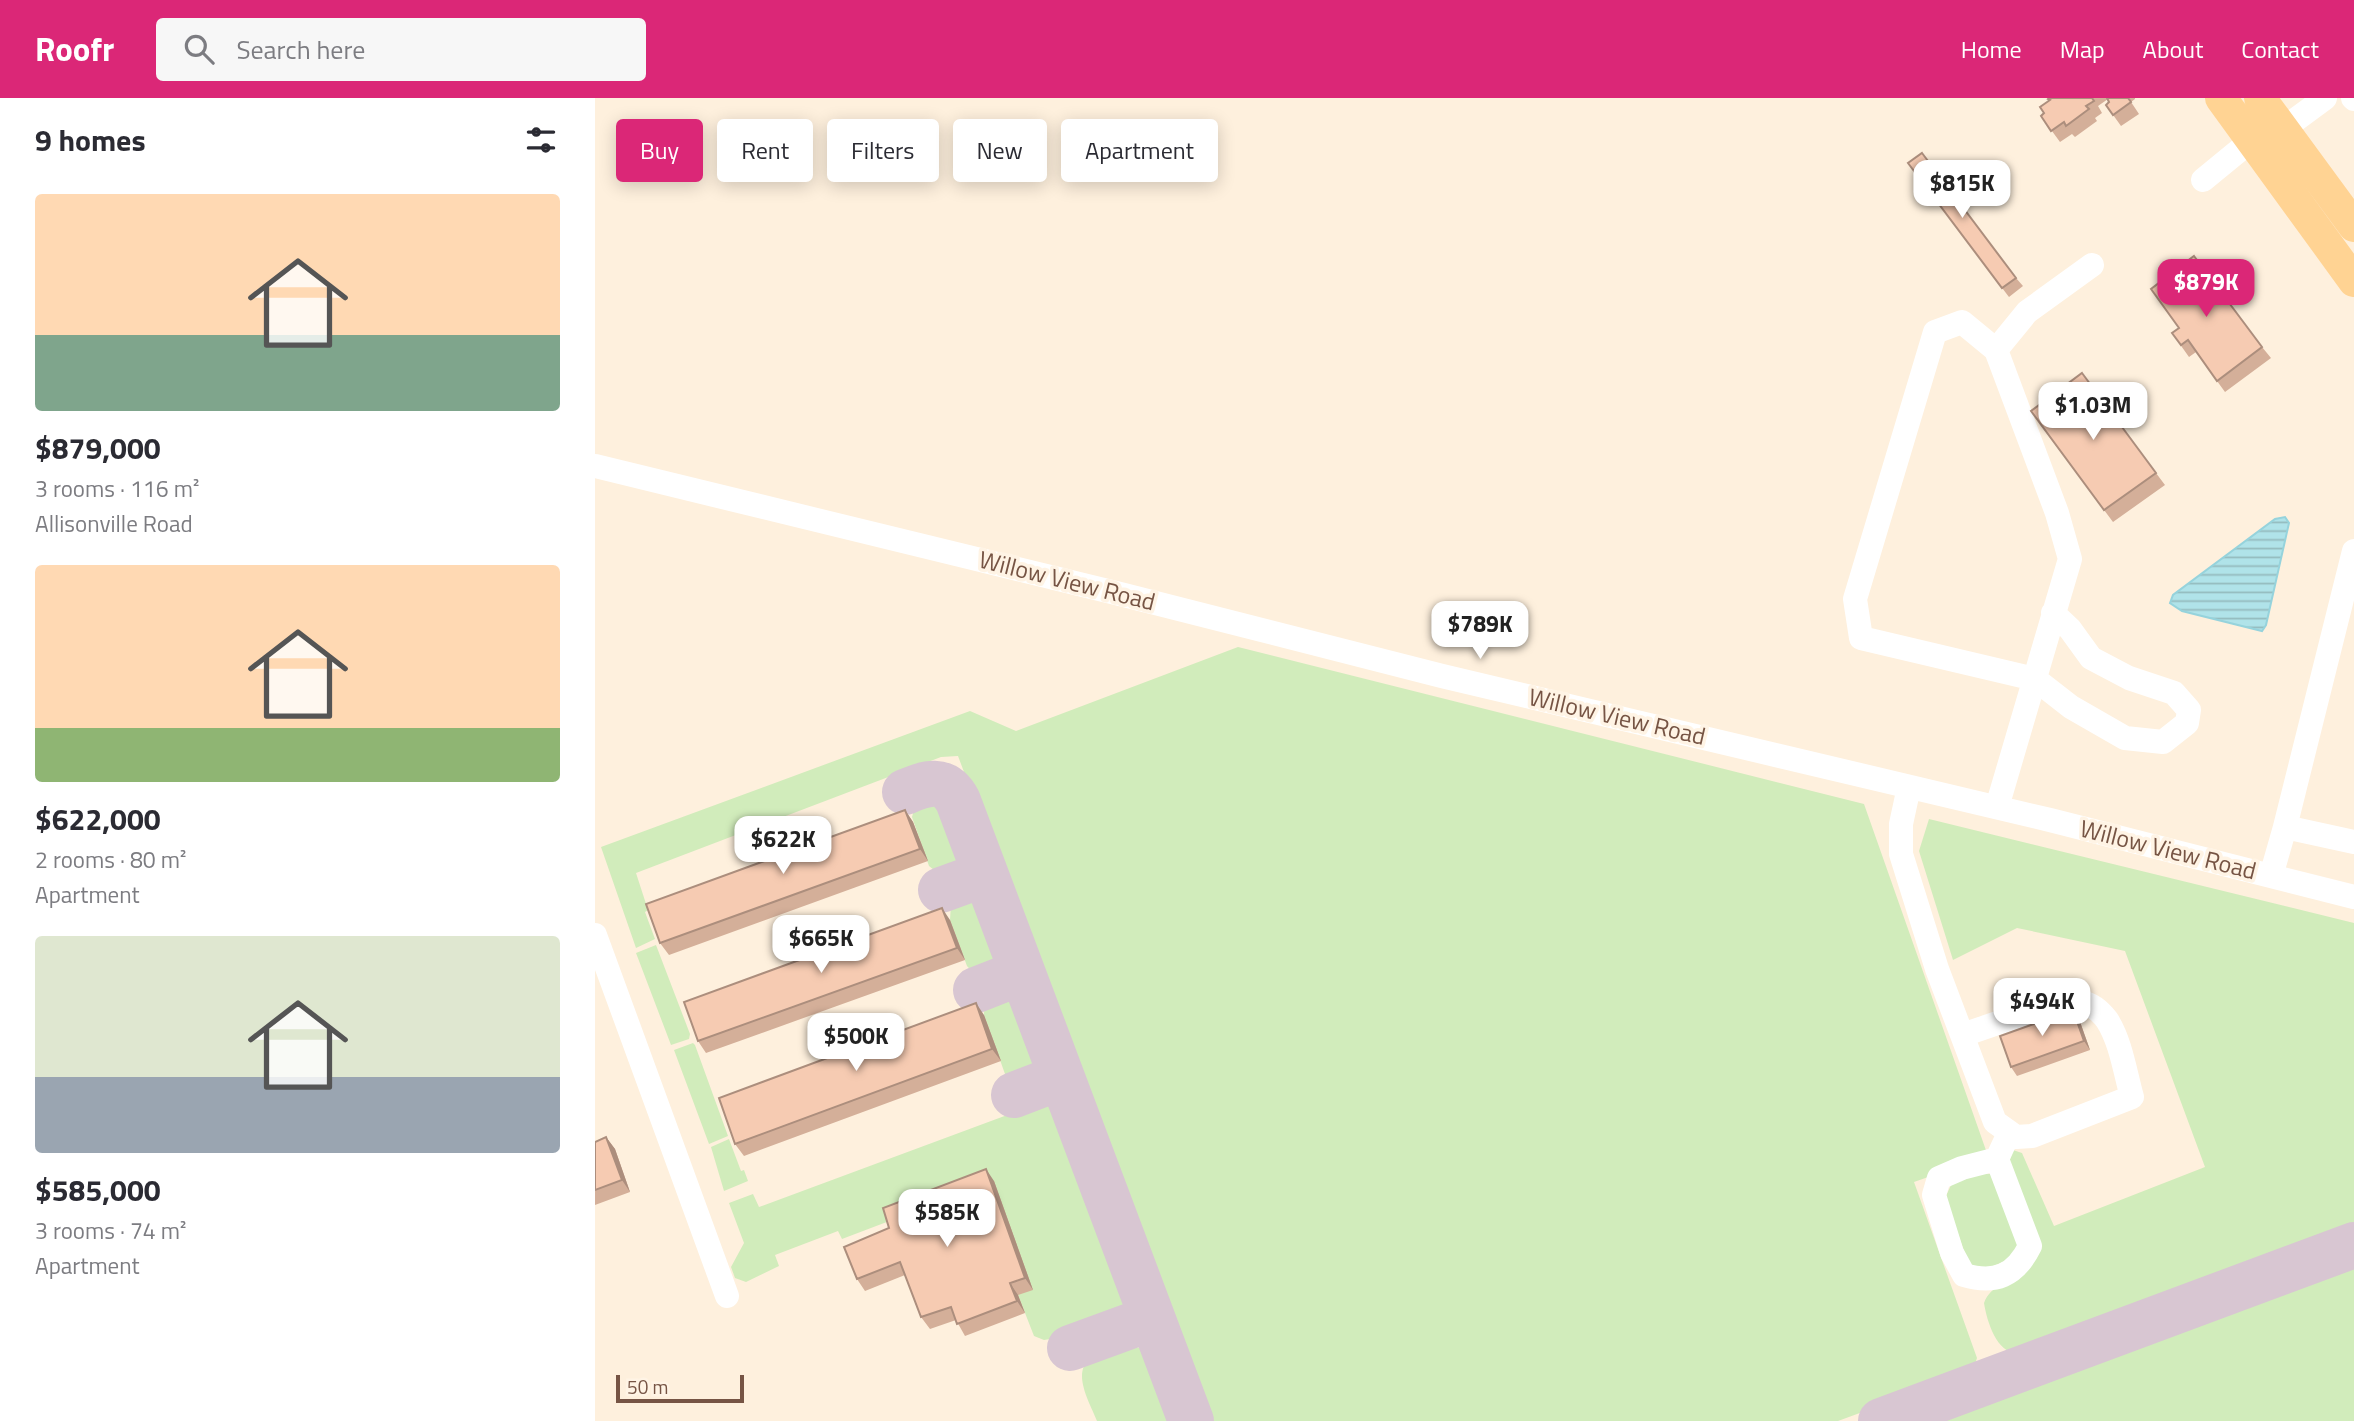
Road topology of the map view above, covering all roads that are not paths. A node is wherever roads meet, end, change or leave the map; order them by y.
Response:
1 (2221, 98) edge
2 (2260, 98) edge
3 (2325, 98) edge
4 (2283, 129) junction
5 (2253, 142) junction
6 (2203, 180) dead end
7 (2354, 226) edge
8 (2092, 265) dead end
9 (2354, 281) edge
10 (1996, 350) junction
11 (596, 470) edge
12 (2354, 551) edge
13 (2053, 613) junction
14 (2037, 689) junction
15 (1909, 787) junction
16 (1997, 807) junction
17 (2285, 827) junction
18 (2354, 842) edge
19 (2271, 876) junction
20 (2354, 897) edge
21 (595, 935) edge
22 (1962, 1035) junction
23 (2009, 1133) junction
24 (1997, 1159) junction
25 (727, 1296) dead end

1 - 5 main road
2 - 4 main road
3 - 4 street
4 - 5 street
4 - 7 main road
5 - 6 street
5 - 9 main road
8 - 10 street
10 - 13 street
10 - 14 street
11 - 15 street, Willow View Road
12 - 17 street
13 - 14 street
13 - 14 street
14 - 16 street
15 - 16 street, Willow View Road
15 - 22 street
16 - 19 street, Willow View Road
17 - 18 street
17 - 19 street
19 - 20 street, Willow View Road
21 - 25 street
22 - 23 street
22 - 23 street
23 - 24 street
24 - 24 street

